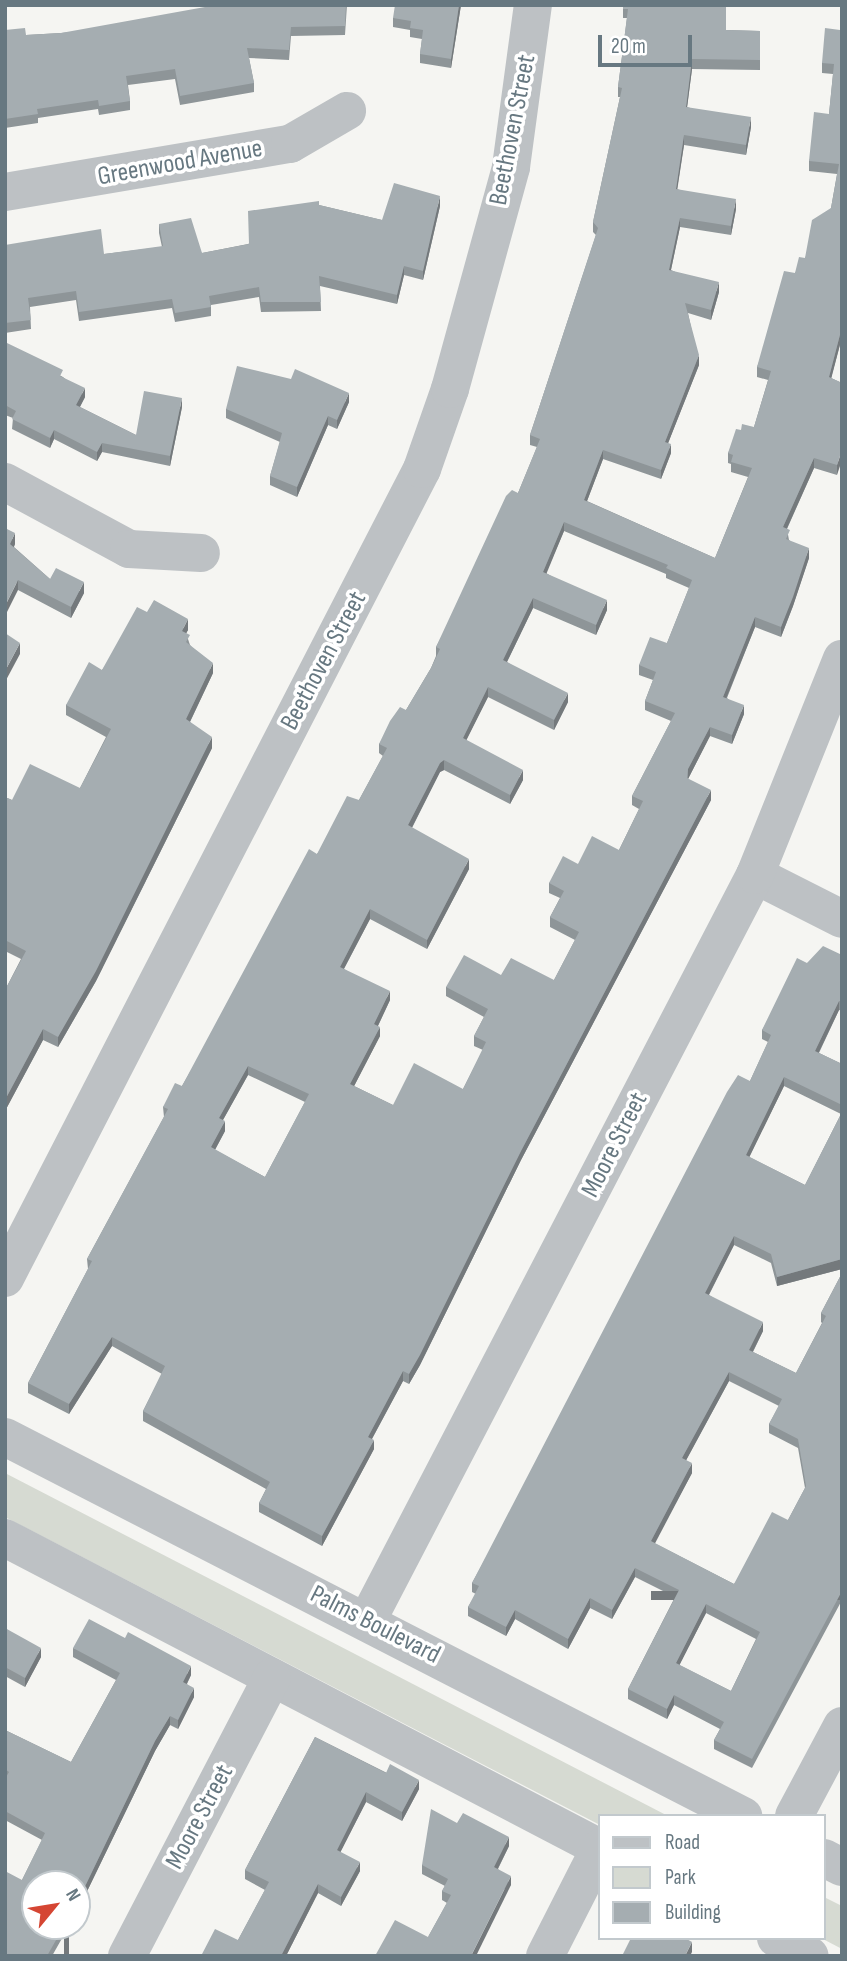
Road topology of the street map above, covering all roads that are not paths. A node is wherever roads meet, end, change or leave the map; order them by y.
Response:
1 (533, 5) edge
2 (347, 111) dead end
3 (5, 192) edge
4 (5, 482) edge
5 (201, 553) dead end
6 (842, 659) edge
7 (755, 875) junction
8 (842, 919) edge
9 (5, 1278) edge
10 (5, 1437) edge
11 (5, 1538) edge
12 (367, 1621) junction
13 (272, 1678) junction
14 (842, 1726) edge
15 (739, 1814) edge
16 (795, 1814) edge
17 (598, 1847) edge
18 (598, 1852) edge
19 (826, 1859) edge
20 (842, 1867) edge
21 (780, 1940) edge
22 (127, 1956) edge
23 (545, 1956) edge
24 (810, 1956) edge

1 - 9 street, Beethoven Street
2 - 3 street, Greenwood Avenue
4 - 5 street
6 - 7 street, Moore Street
7 - 8 street
7 - 12 street, Moore Street
10 - 12 street, Palms Boulevard
11 - 13 street
12 - 15 street, Palms Boulevard
13 - 17 street
13 - 22 street, Moore Street
14 - 16 street
18 - 23 street
19 - 20 street
21 - 24 street

